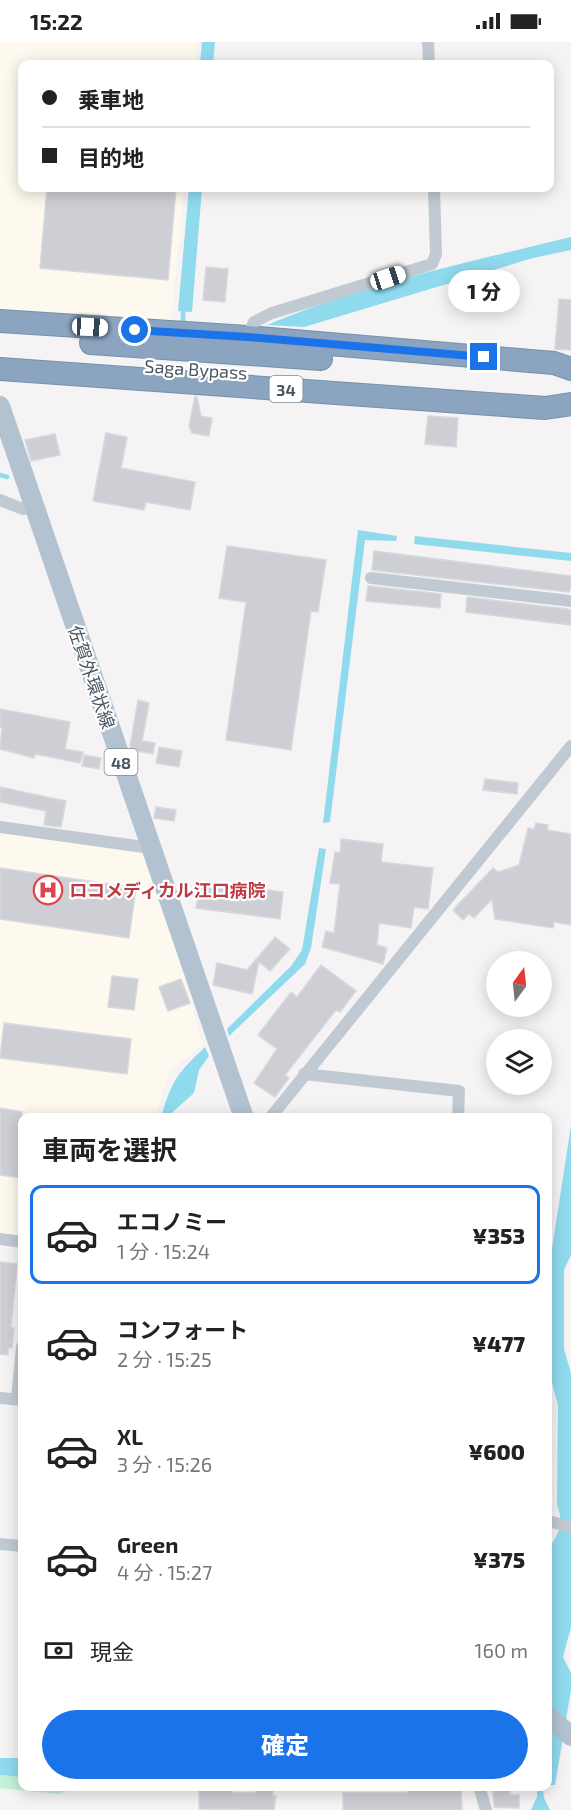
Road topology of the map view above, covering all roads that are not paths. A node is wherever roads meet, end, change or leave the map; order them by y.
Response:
1 (428, 42) edge
2 (429, 60) edge
3 (434, 192) edge
4 (0, 321) edge
5 (0, 337) edge
6 (247, 337) junction
7 (0, 356) edge
8 (0, 369) edge
9 (571, 369) edge
10 (371, 372) junction
11 (571, 376) edge
12 (571, 396) edge
13 (571, 404) edge
14 (0, 406) edge
15 (0, 500) edge
16 (33, 507) junction
17 (371, 578) dead end
18 (571, 601) edge
19 (571, 746) edge
20 (0, 827) edge
21 (151, 848) junction
22 (304, 1074) junction
23 (242, 1113) edge
24 (274, 1113) edge
25 (458, 1113) edge
26 (0, 1239) edge
27 (18, 1241) edge
28 (0, 1398) edge
29 (18, 1400) edge
30 (552, 1522) edge
31 (571, 1527) edge
32 (0, 1544) edge
33 (18, 1546) edge
34 (552, 1719) edge
35 (570, 1735) edge
36 (480, 1791) edge
37 (486, 1810) edge

1 - 2 street
3 - 6 street
4 - 6 highway
5 - 10 highway, Saga Bypass / 34
6 - 9 highway
7 - 10 highway, Saga Bypass / 34
8 - 13 highway, 34
10 - 11 highway, Saga Bypass / 34
10 - 12 highway, Saga Bypass / 34
14 - 16 main road, 佐賀外環状線 / 48
15 - 16 street
16 - 21 main road, 佐賀外環状線 / 48
17 - 18 street
19 - 22 street
20 - 21 street
21 - 23 main road, 佐賀外環状線 / 48
22 - 24 street
22 - 25 street
26 - 27 street
28 - 29 street
30 - 31 street
32 - 33 street
34 - 35 main road
36 - 37 street

